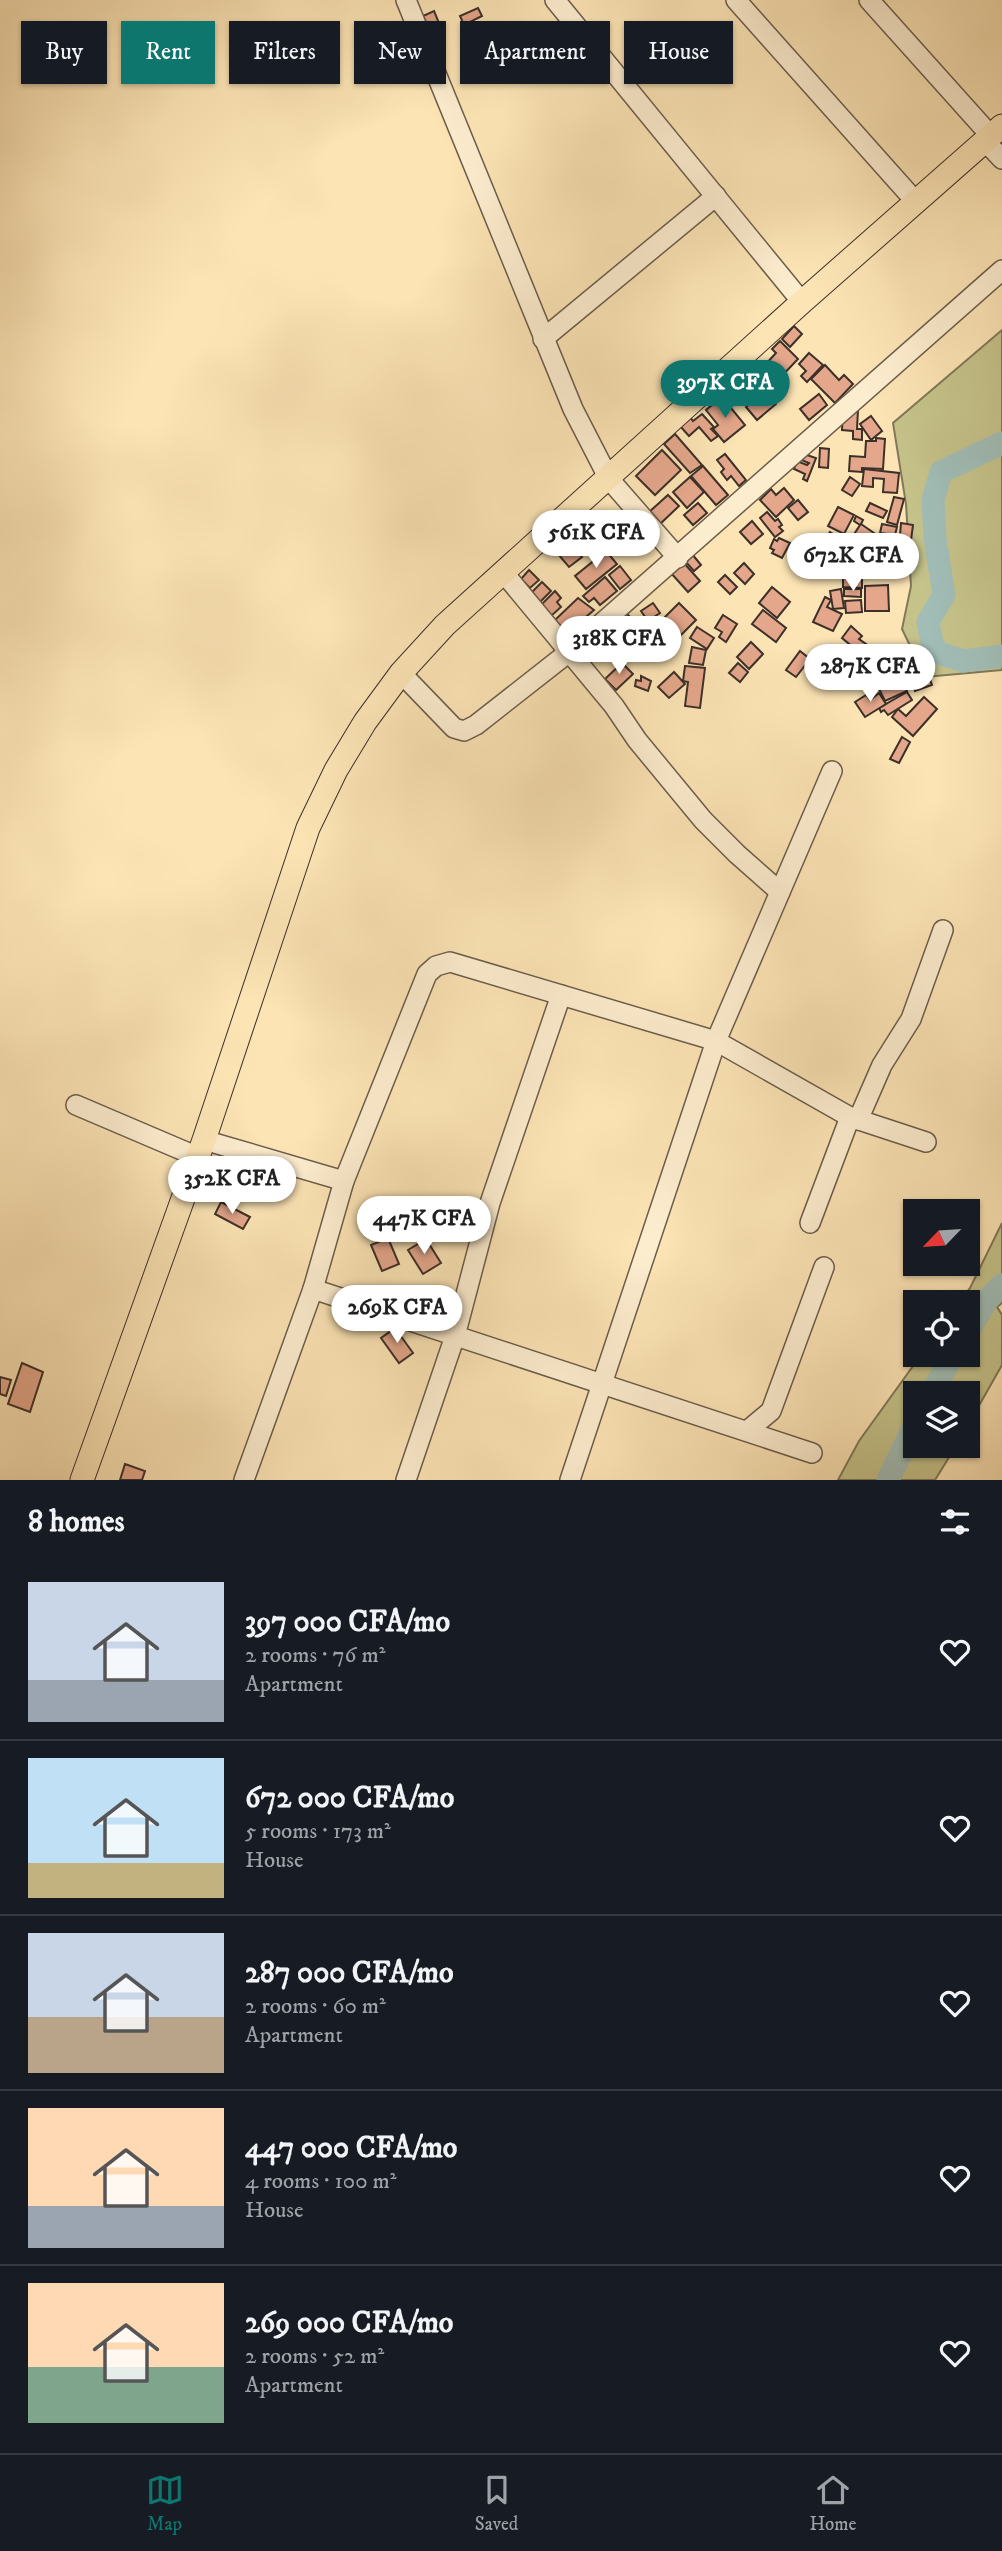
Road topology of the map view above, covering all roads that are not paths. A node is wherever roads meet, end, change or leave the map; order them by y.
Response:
1 (406, 0) edge
2 (555, 0) edge
3 (736, 0) edge
4 (869, 0) edge
5 (993, 134) edge
6 (1002, 159) edge
7 (716, 196) junction
8 (916, 202) junction
9 (1002, 270) edge
10 (802, 302) junction
11 (543, 339) junction
12 (609, 479) junction
13 (678, 558) junction
14 (503, 572) junction
15 (569, 652) junction
16 (401, 673) junction
17 (832, 771) dead end
18 (780, 892) junction
19 (943, 930) dead end
20 (561, 995) junction
21 (716, 1041) junction
22 (76, 1105) dead end
23 (854, 1119) junction
24 (926, 1142) dead end
25 (201, 1148) junction
26 (344, 1181) junction
27 (810, 1223) dead end
28 (824, 1267) dead end
29 (313, 1289) junction
30 (455, 1336) junction
31 (603, 1384) junction
32 (747, 1431) junction
33 (812, 1453) dead end
34 (82, 1480) edge
35 (244, 1480) edge
36 (406, 1480) edge
37 (570, 1480) edge

1 - 11 street
2 - 7 street
3 - 8 street
4 - 5 street
5 - 6 street
5 - 8 main road
7 - 10 street
7 - 11 street
8 - 10 main road
9 - 13 street
10 - 12 main road
11 - 12 street
12 - 13 street
12 - 14 main road
13 - 15 street
14 - 15 street
14 - 16 main road
15 - 16 street
15 - 18 street
16 - 25 main road
17 - 18 street
18 - 21 street
19 - 23 street
20 - 21 street
20 - 26 street
20 - 30 street
21 - 23 street
21 - 31 street
22 - 25 street
23 - 24 street
23 - 27 street
25 - 26 street
25 - 34 main road
26 - 29 street
28 - 32 street
29 - 30 street
29 - 35 street
30 - 31 street
30 - 36 street
31 - 32 street
31 - 37 street
32 - 33 street

